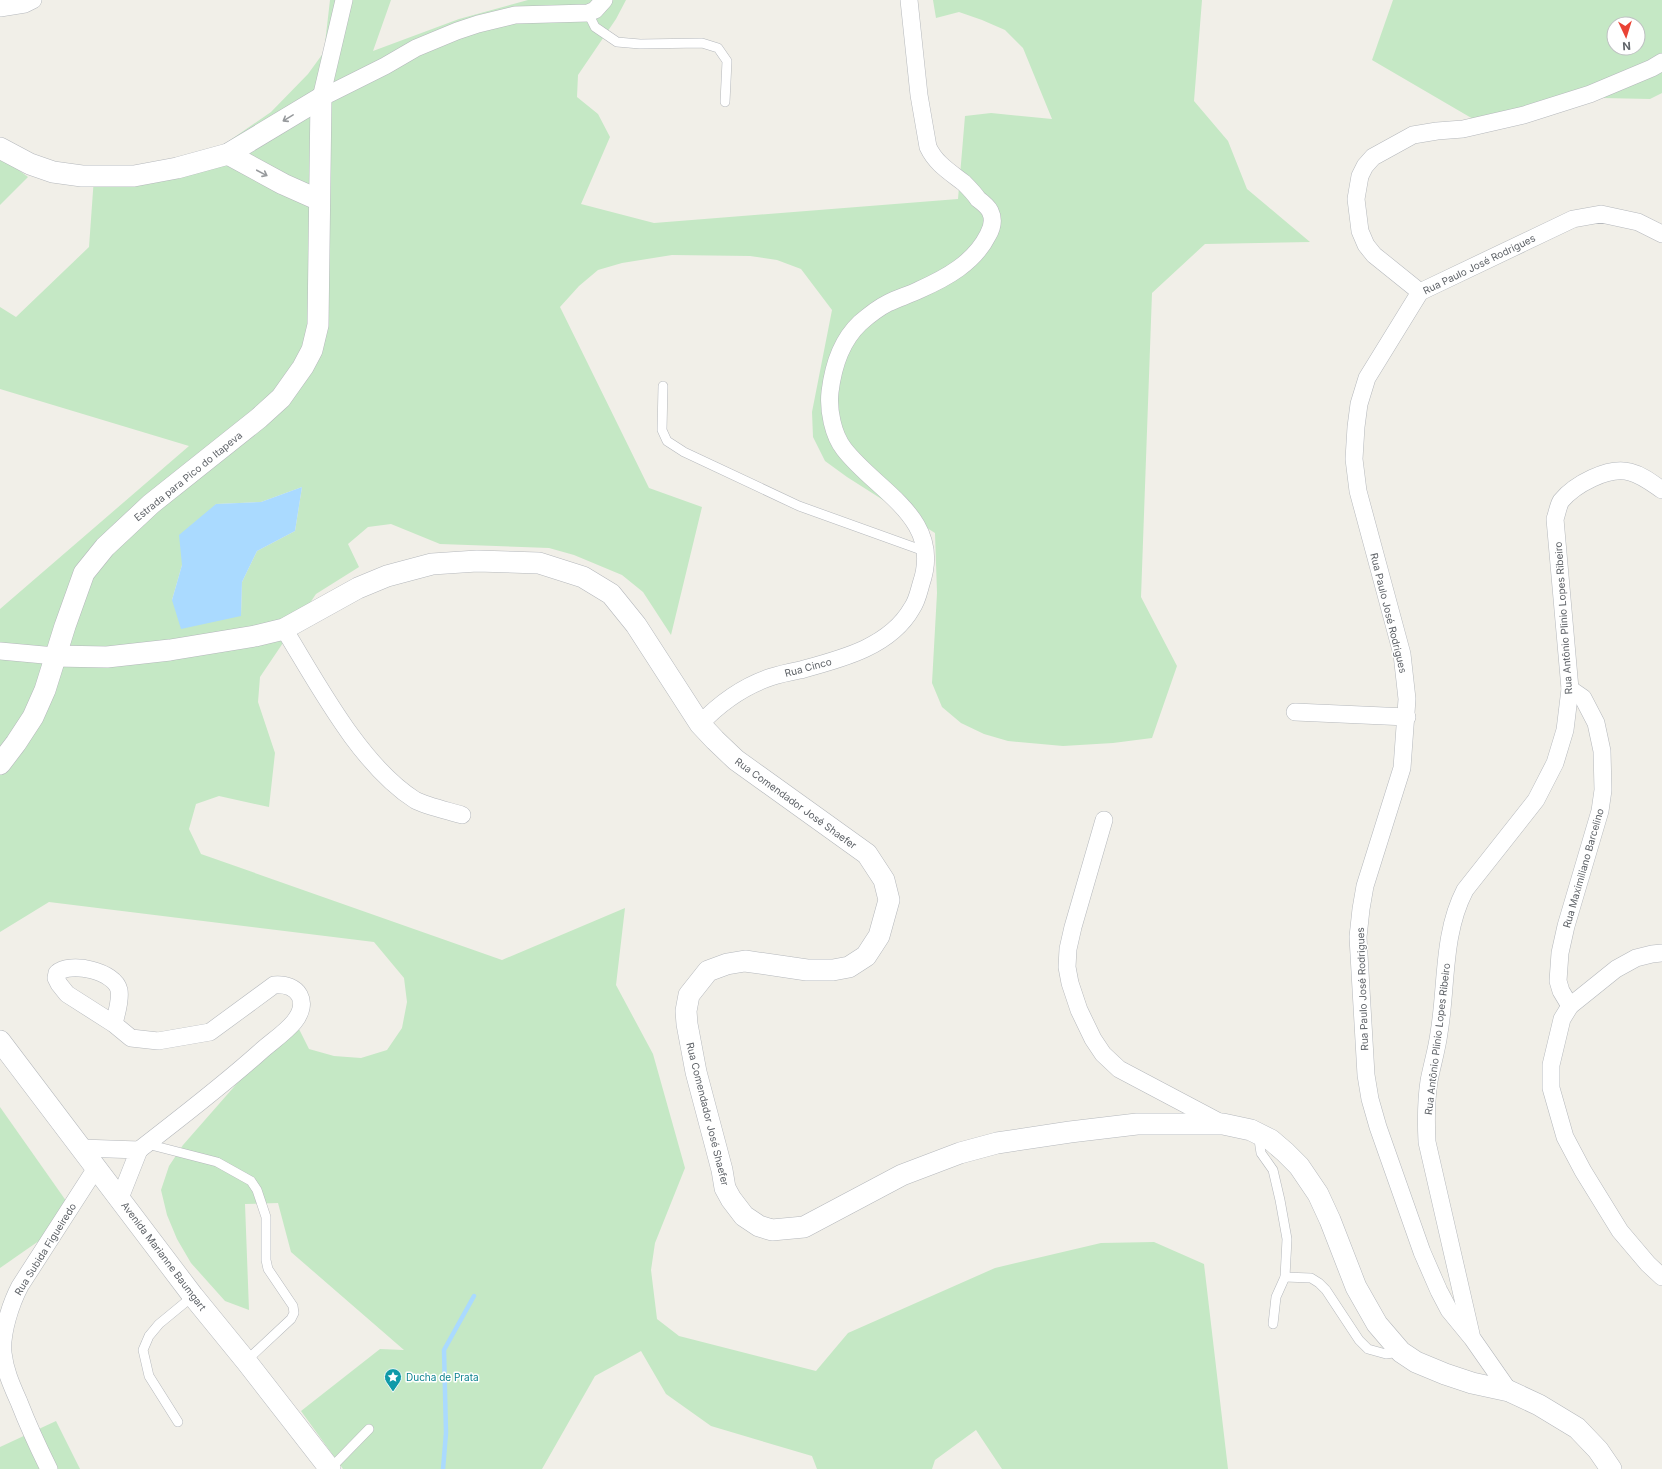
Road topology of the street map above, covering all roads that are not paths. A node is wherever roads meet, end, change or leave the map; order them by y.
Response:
1 (33, 0) edge
2 (344, 0) edge
3 (604, 0) edge
4 (909, 0) edge
5 (0, 8) edge
6 (588, 13) junction
7 (1662, 62) edge
8 (321, 98) junction
9 (725, 102) dead end
10 (0, 148) edge
11 (228, 154) junction
12 (319, 200) junction
13 (1662, 234) edge
14 (1420, 292) junction
15 (663, 386) dead end
16 (1662, 490) edge
17 (927, 552) junction
18 (284, 629) junction
19 (0, 651) edge
20 (55, 656) junction
21 (1570, 689) junction
22 (1296, 712) dead end
23 (1407, 717) junction
24 (700, 724) junction
25 (0, 764) edge
26 (462, 815) dead end
27 (1104, 820) dead end
28 (1662, 953) edge
29 (1570, 1006) junction
30 (114, 1024) dead end
31 (0, 1041) edge
32 (1223, 1124) junction
33 (1258, 1132) junction
34 (143, 1147) junction
35 (81, 1148) junction
36 (96, 1168) junction
37 (120, 1198) junction
38 (1285, 1277) junction
39 (1662, 1277) edge
40 (193, 1296) junction
41 (1273, 1324) dead end
42 (1472, 1338) junction
43 (1401, 1352) junction
44 (246, 1361) junction
45 (1509, 1391) junction
46 (178, 1422) dead end
47 (369, 1429) dead end
48 (49, 1469) edge
49 (330, 1469) edge
50 (1611, 1469) edge

1 - 5 street
2 - 8 street
3 - 6 street
4 - 17 street
6 - 8 street
6 - 9 lane
7 - 14 street
8 -> 11 street
8 - 12 street, Estrada para Pico do Itapeva
10 - 11 street
11 -> 12 street
12 - 20 street, Estrada para Pico do Itapeva
13 - 14 street, Rua Paulo José Rodrigues
14 - 23 street, Rua Paulo José Rodrigues
15 - 17 lane
16 - 21 street, Rua Antônio Plinio Lopes Ribeiro
17 - 24 street, Rua Cinco
18 - 20 street, Rua Comendador José Shaefer
18 - 24 street, Rua Comendador José Shaefer
18 - 26 street
19 - 20 street
20 - 25 street, Estrada para Pico do Itapeva
21 - 29 street, Rua Maximiliano Barcelino
21 - 42 street, Rua Antônio Plinio Lopes Ribeiro
22 - 23 street
23 - 42 street, Rua Paulo José Rodrigues
24 - 32 street, Rua Comendador José Shaefer
27 - 32 street
28 - 29 street
29 - 39 street
30 - 34 street
31 - 35 street, Avenida Marianne Baumgart
32 - 33 street, Rua Comendador José Shaefer
33 - 38 lane
33 - 43 street, Rua Comendador José Shaefer
34 - 35 street
34 - 37 street
34 - 44 lane
35 - 36 street, Avenida Marianne Baumgart
36 - 37 street, Avenida Marianne Baumgart
36 - 48 street, Rua Subida Figueiredo
37 - 40 street, Avenida Marianne Baumgart
38 - 41 lane
38 - 43 lane
40 - 44 street, Avenida Marianne Baumgart
40 - 46 lane
42 - 45 street, Rua Paulo José Rodrigues
43 - 45 street, Rua Comendador José Shaefer
44 - 49 street, Avenida Marianne Baumgart
45 - 50 street, Rua Comendador José Shaefer
47 - 49 lane

